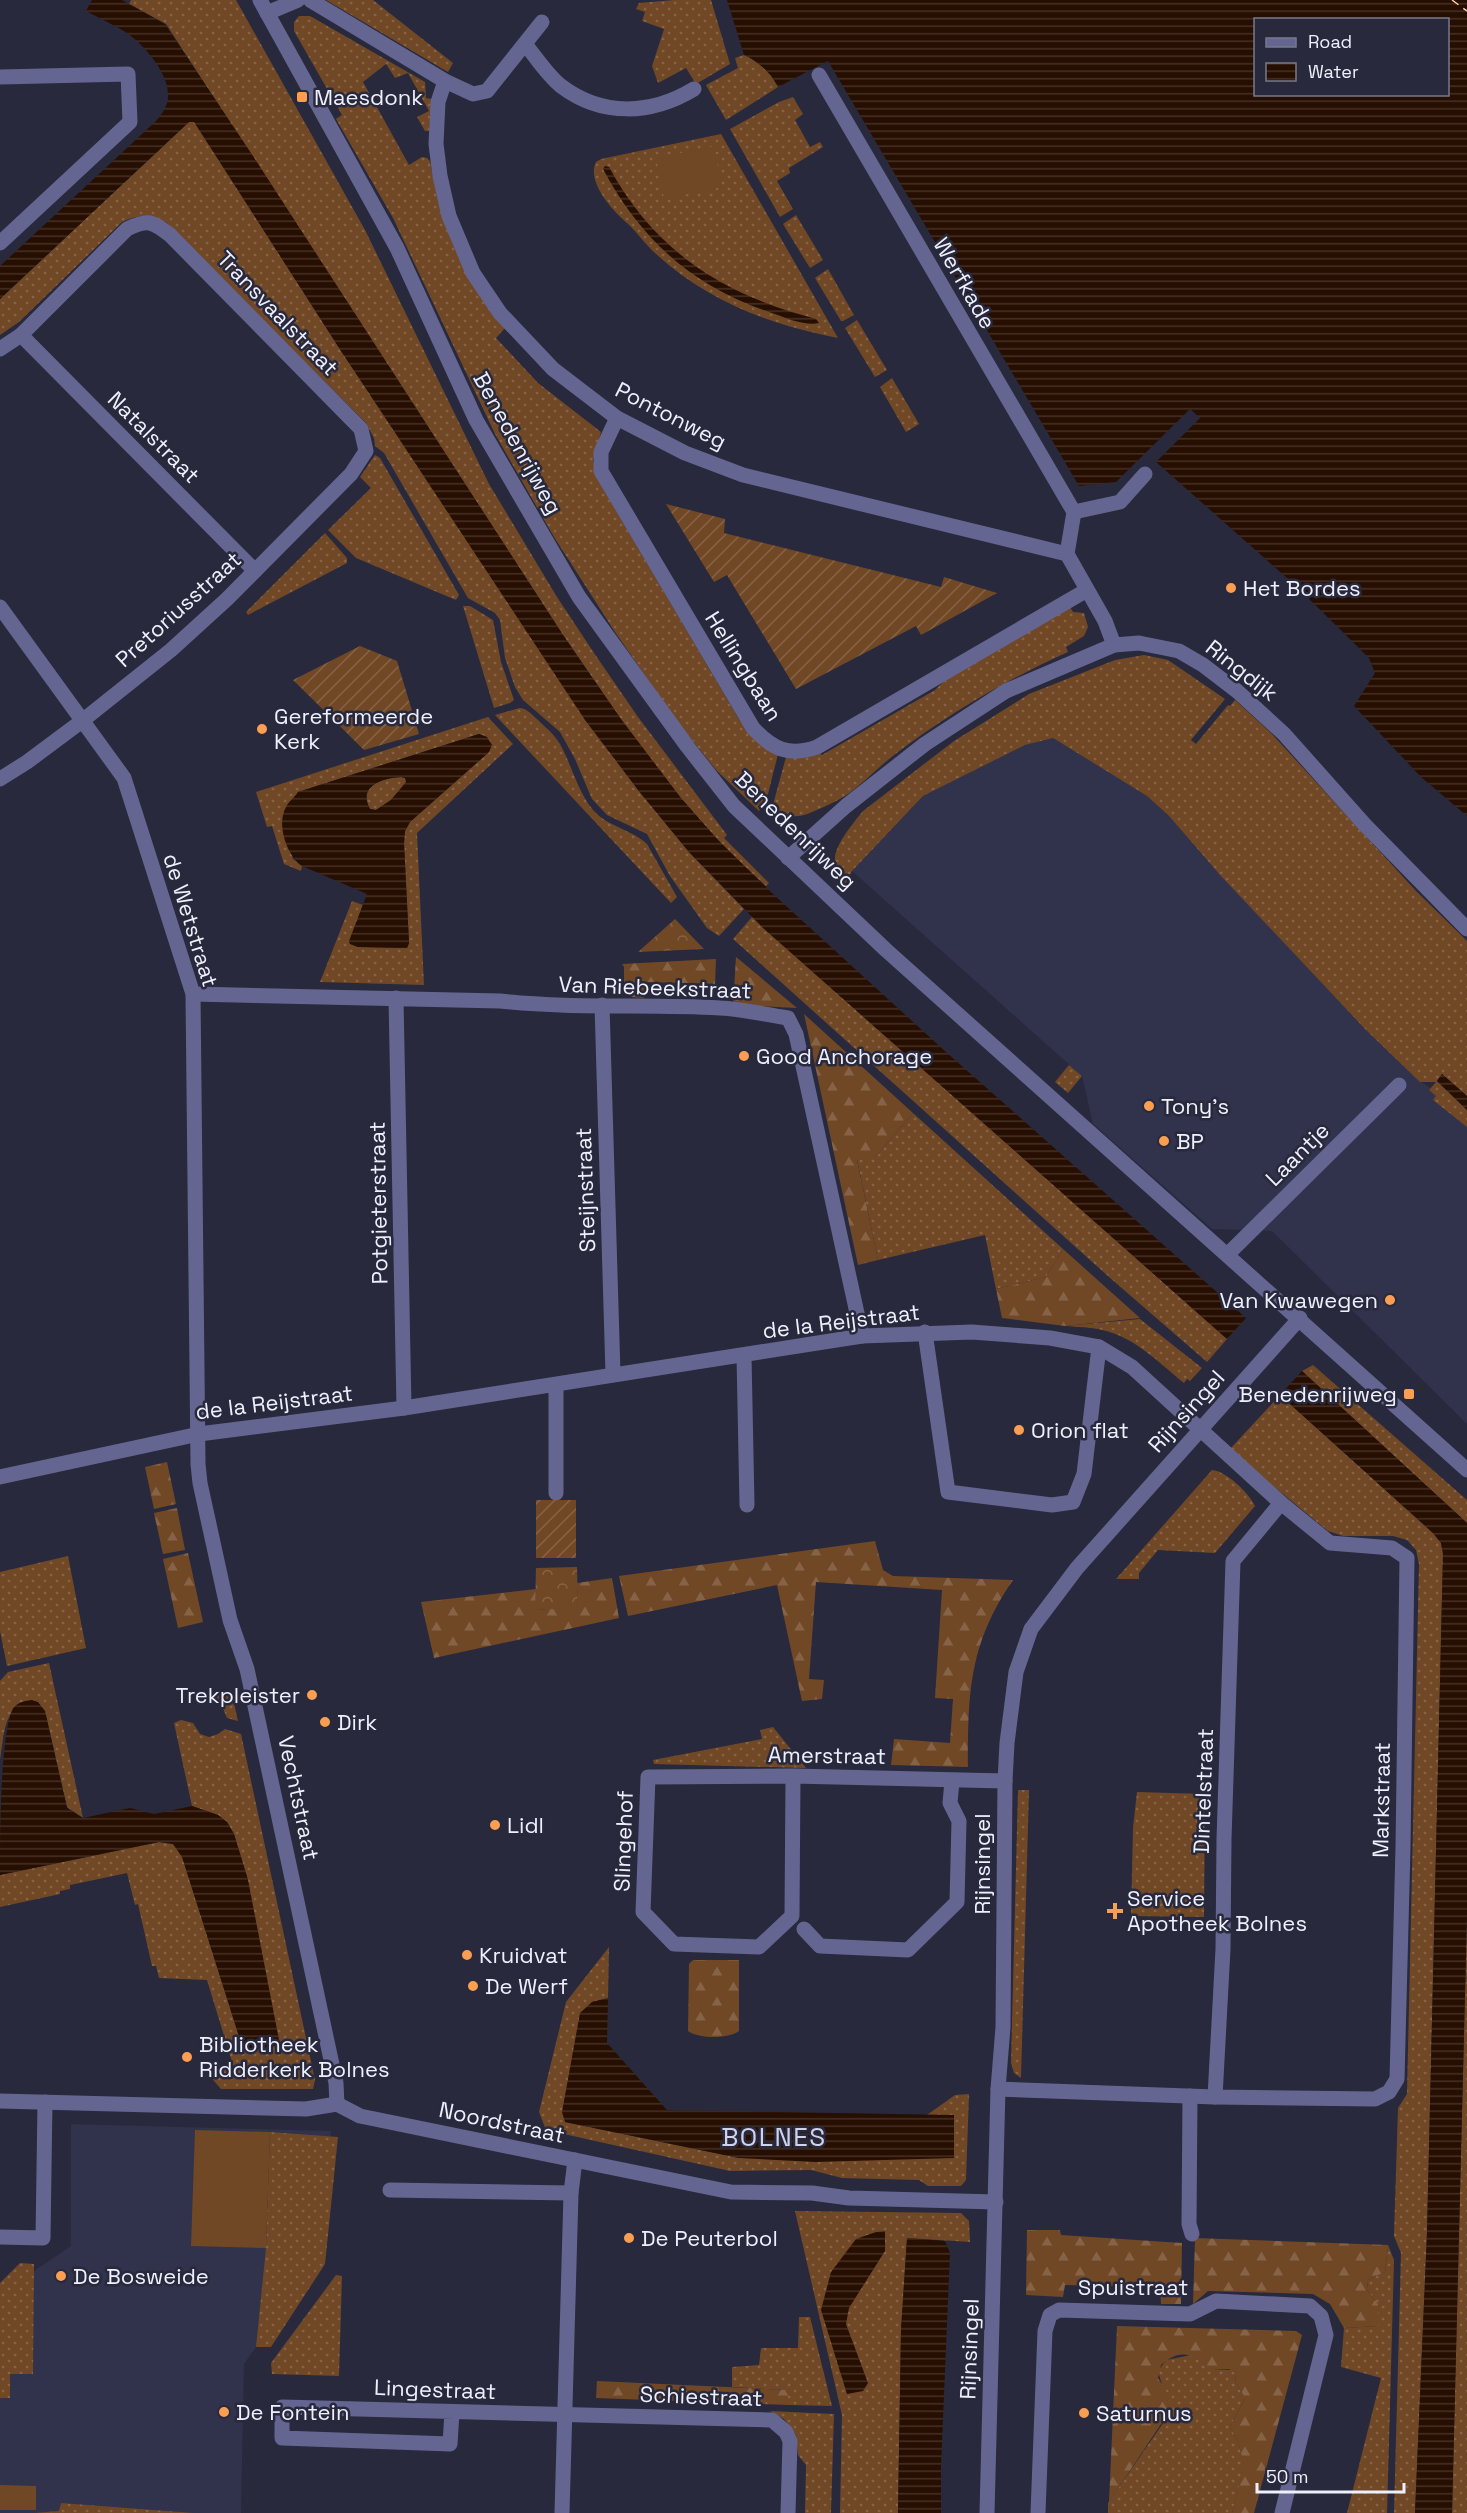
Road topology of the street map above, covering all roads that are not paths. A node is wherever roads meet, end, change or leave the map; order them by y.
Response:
1 (298, 0) edge
2 (310, 0) edge
3 (263, 6) edge
4 (542, 22) dead end
5 (525, 44) junction
6 (819, 75) dead end
7 (0, 77) edge
8 (445, 81) junction
9 (694, 89) dead end
10 (0, 243) edge
11 (21, 334) junction
12 (0, 349) edge
13 (617, 418) junction
14 (366, 451) joint
15 (1145, 474) dead end
16 (1074, 512) junction
17 (1067, 554) junction
18 (255, 571) junction
19 (1087, 590) junction
20 (0, 607) edge
21 (1114, 645) junction
22 (82, 722) junction
23 (0, 779) edge
24 (788, 858) junction
25 (1467, 929) edge
26 (193, 994) junction
27 (396, 998) junction
28 (602, 1005) junction
29 (1399, 1085) dead end
30 (1228, 1254) junction
31 (1299, 1318) junction
32 (925, 1332) junction
33 (862, 1336) junction
34 (1099, 1347) junction
35 (744, 1356) junction
36 (613, 1374) junction
37 (556, 1385) junction
38 (404, 1408) junction
39 (1201, 1429) junction
40 (199, 1434) junction
41 (1467, 1470) edge
42 (0, 1477) edge
43 (556, 1493) dead end
44 (1281, 1503) junction
45 (747, 1505) dead end
46 (793, 1776) junction
47 (648, 1777) joint
48 (952, 1781) junction
49 (1005, 1781) junction
50 (798, 1922) junction
51 (998, 2089) junction
52 (1190, 2096) junction
53 (1215, 2097) junction
54 (0, 2101) edge
55 (45, 2102) junction
56 (337, 2104) junction
57 (575, 2160) junction
58 (390, 2190) dead end
59 (571, 2193) junction
60 (996, 2202) junction
61 (1192, 2234) dead end
62 (0, 2237) edge
63 (452, 2412) dead end
64 (565, 2415) junction
65 (562, 2513) edge
66 (788, 2513) edge
67 (987, 2513) edge
68 (1038, 2513) edge
69 (1282, 2513) edge

1 - 3 street
2 - 8 street
3 - 24 street, Benedenrijweg
4 - 5 street
5 - 8 street
5 - 9 street
6 - 16 street, Werfkade
7 - 10 street
8 - 13 street, Pontonweg
11 - 12 street
11 - 14 street, Transvaalstraat
11 - 18 street, Natalstraat
13 - 17 street, Pontonweg
13 - 19 street, Hellingbaan
14 - 18 street, Pretoriusstraat
15 - 16 street
16 - 17 street
17 - 19 street
18 - 22 street, Pretoriusstraat
19 - 21 street
20 - 22 street, de Wetstraat
21 - 24 street, Ringdijk
21 - 25 street, Ringdijk
22 - 23 street, Pretoriusstraat
22 - 26 street, de Wetstraat
24 - 30 street, Benedenrijweg
26 - 27 street, Van Riebeekstraat
26 - 40 street, de Wetstraat
27 - 28 street, Van Riebeekstraat
27 - 38 street, Potgieterstraat
28 - 33 street, Van Riebeekstraat
28 - 36 street, Steijnstraat
29 - 30 street, Laantje
30 - 31 street, Benedenrijweg
31 - 39 street, Rijnsingel
31 - 41 street, Benedenrijweg
32 - 33 street, de la Reijstraat
32 - 34 street, de la Reijstraat
32 - 34 street
33 - 35 street, de la Reijstraat
34 - 39 street, de la Reijstraat
35 - 36 street, de la Reijstraat
35 - 45 street, de la Reijstraat
36 - 37 street, de la Reijstraat
37 - 38 street, de la Reijstraat
37 - 43 street
38 - 40 street, de la Reijstraat
39 - 44 street, Markstraat
39 - 49 street, Rijnsingel
40 - 42 street, de la Reijstraat
40 - 56 street, Vechtstraat
44 - 53 street, Dintelstraat
44 - 53 street, Markstraat
46 - 47 street, Amerstraat
46 - 48 street, Amerstraat
46 - 50 street
47 - 50 street, Slingehof
48 - 49 street, Amerstraat
48 - 50 street
49 - 51 street, Rijnsingel
51 - 52 street, Markstraat
51 - 60 street, Rijnsingel
52 - 53 street, Markstraat
52 - 61 street
54 - 55 street
55 - 56 street
55 - 62 street
56 - 57 street, Noordstraat
57 - 59 street
57 - 60 street, Noordstraat
58 - 59 street
59 - 64 street
60 - 67 street, Rijnsingel
63 - 64 street, Lingestraat
64 - 65 street
64 - 66 street, Schiestraat
68 - 69 street, Spuistraat

